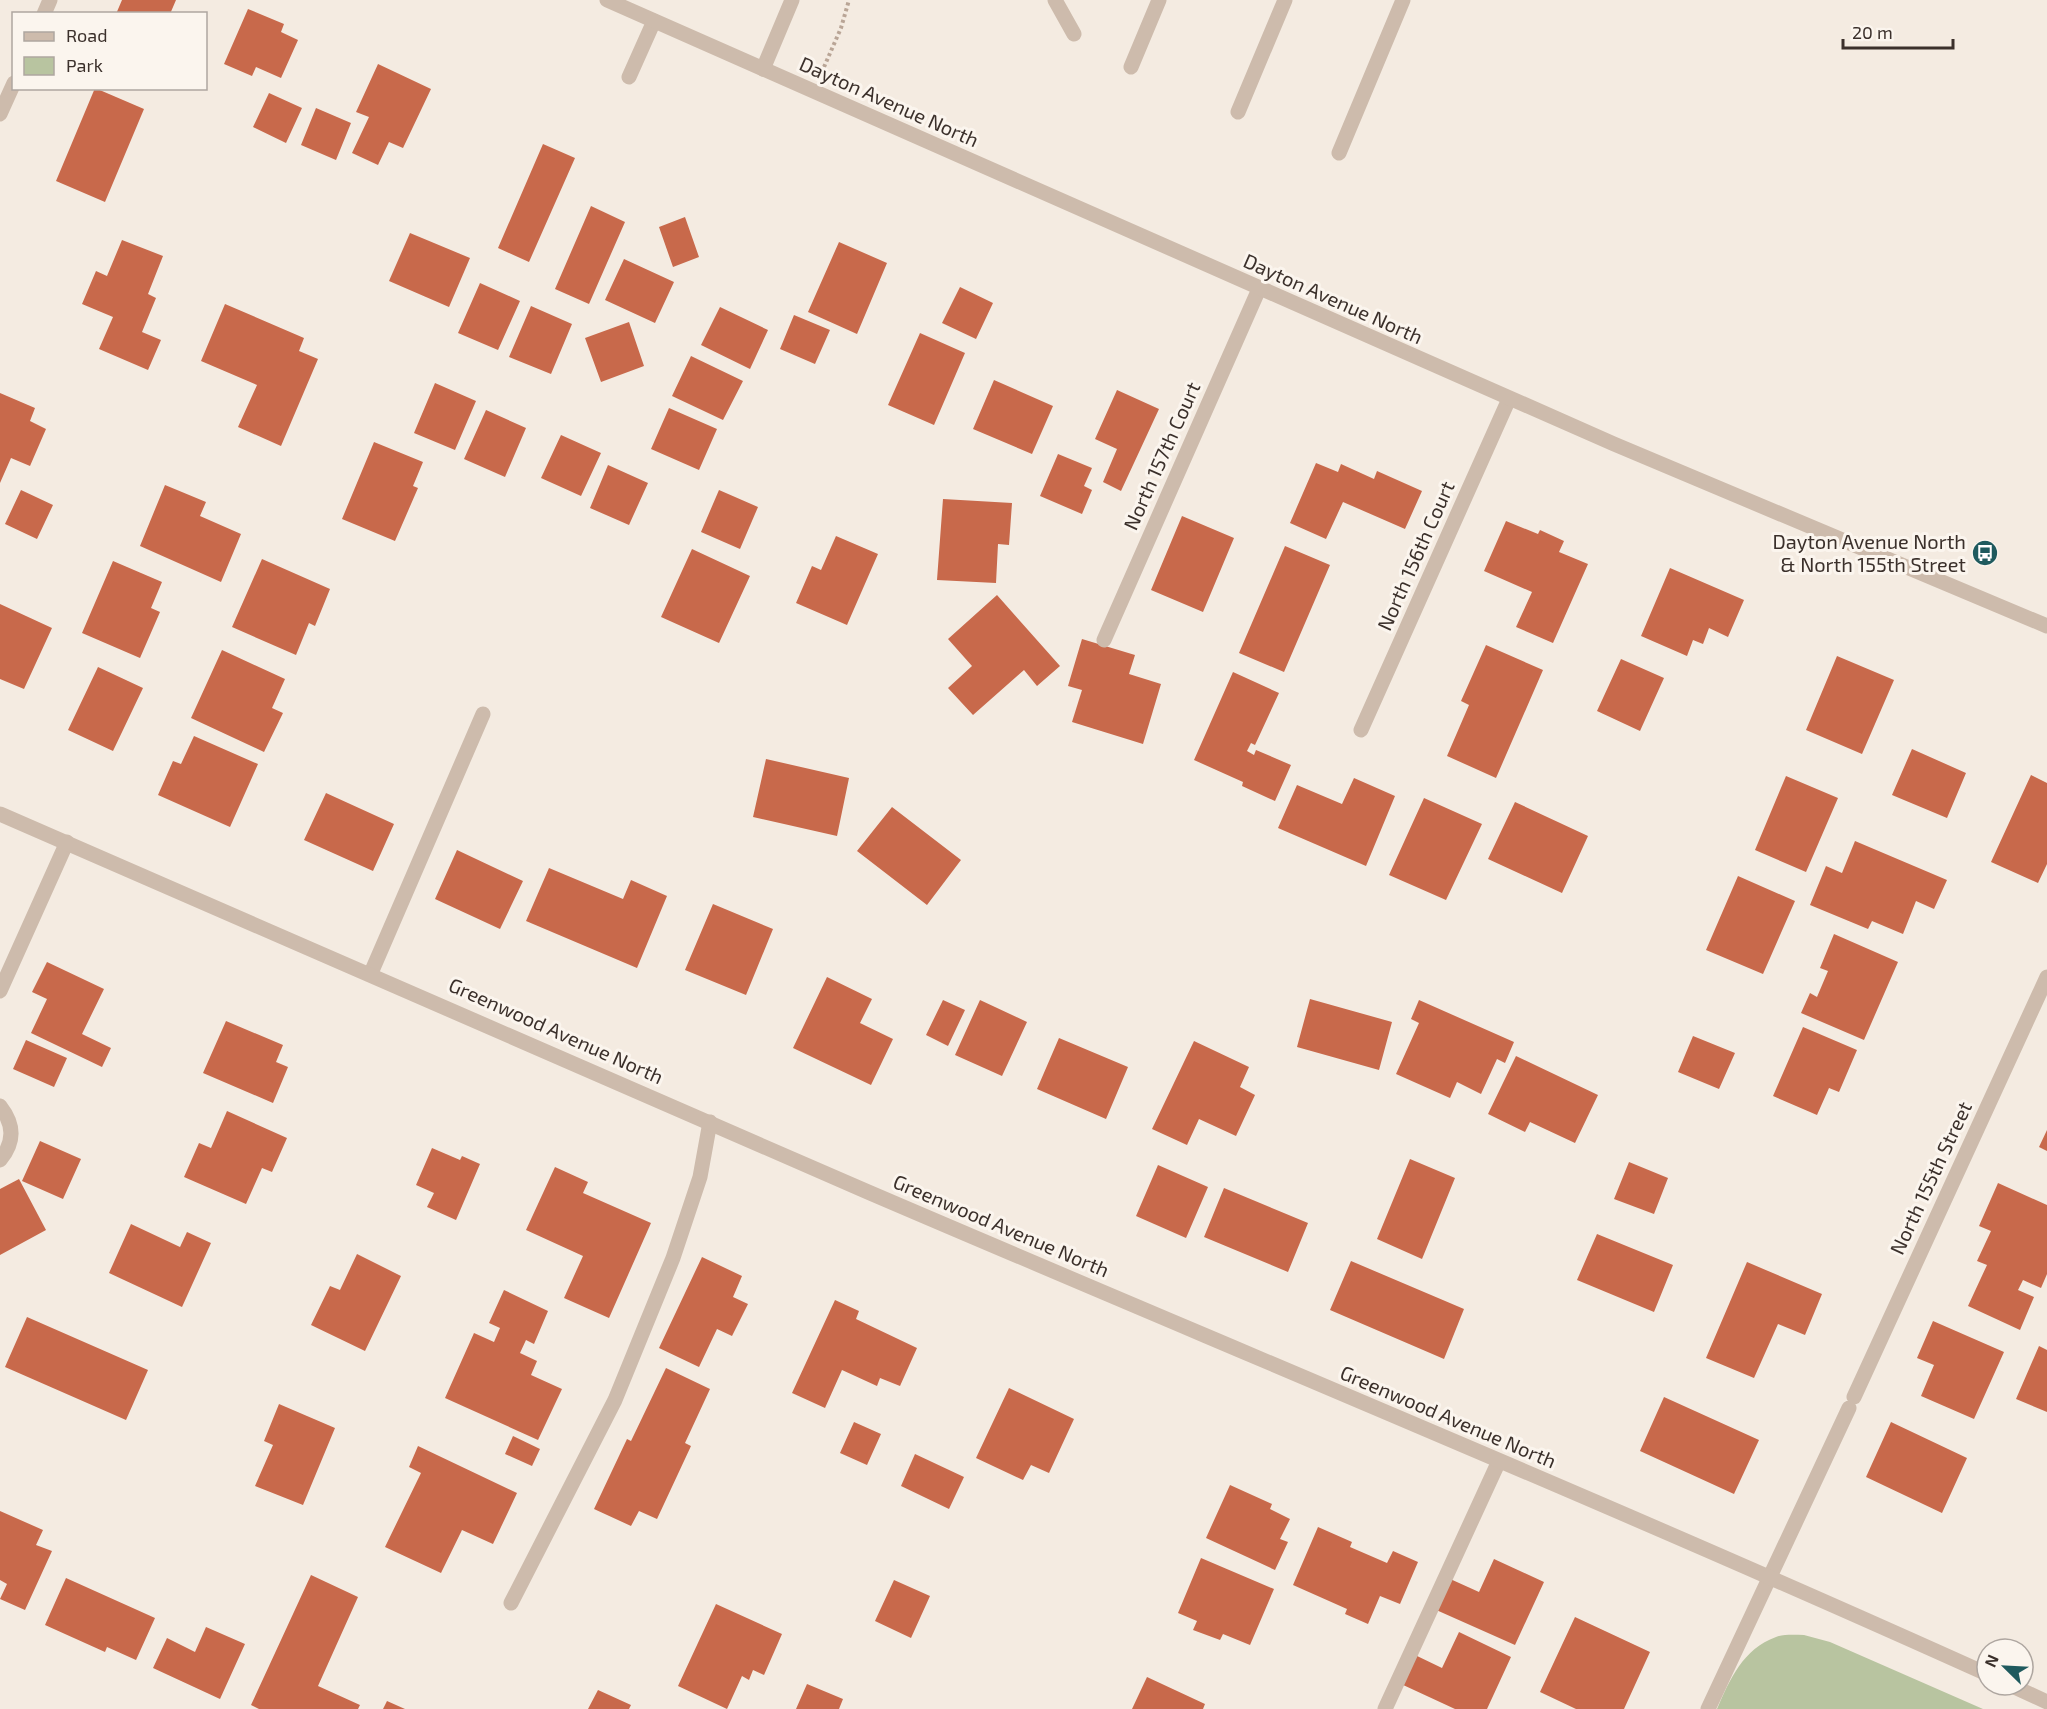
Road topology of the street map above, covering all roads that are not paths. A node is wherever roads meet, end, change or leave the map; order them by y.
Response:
1 (607, 0) edge
2 (792, 0) edge
3 (1055, 0) edge
4 (1159, 0) edge
5 (1286, 0) edge
6 (1404, 0) edge
7 (654, 21) junction
8 (1074, 34) dead end
9 (1131, 67) dead end
10 (763, 69) junction
11 (629, 77) dead end
12 (12, 87) edge
13 (1238, 112) dead end
14 (0, 114) edge
15 (1339, 153) dead end
16 (1259, 289) junction
17 (1509, 399) junction
18 (2047, 626) edge
19 (1104, 640) dead end
20 (483, 714) dead end
21 (1361, 730) dead end
22 (0, 814) edge
23 (67, 842) junction
24 (371, 973) junction
25 (2047, 977) edge
26 (0, 991) edge
27 (0, 1106) edge
28 (710, 1122) junction
29 (0, 1160) edge
30 (1499, 1461) junction
31 (1770, 1577) junction
32 (511, 1603) dead end
33 (1975, 1669) edge
34 (1385, 1709) edge
35 (1708, 1709) edge

1 - 7 street, Dayton Avenue North
2 - 10 street
3 - 8 street
4 - 9 street
5 - 13 street
6 - 15 street
7 - 10 street, Dayton Avenue North
7 - 11 street
10 - 16 street, Dayton Avenue North
12 - 14 street
16 - 17 street, Dayton Avenue North
16 - 19 street, North 157th Court
17 - 18 street, Dayton Avenue North
17 - 21 street, North 156th Court
20 - 24 street
22 - 23 street, Greenwood Avenue North
23 - 24 street, Greenwood Avenue North
23 - 26 street
24 - 28 street, Greenwood Avenue North
25 - 31 street, North 155th Street
27 - 29 street
28 - 30 street, Greenwood Avenue North
28 - 32 street
30 - 31 street, Greenwood Avenue North
30 - 34 street
31 - 33 street, Greenwood Avenue North
31 - 35 street, North 155th Street

